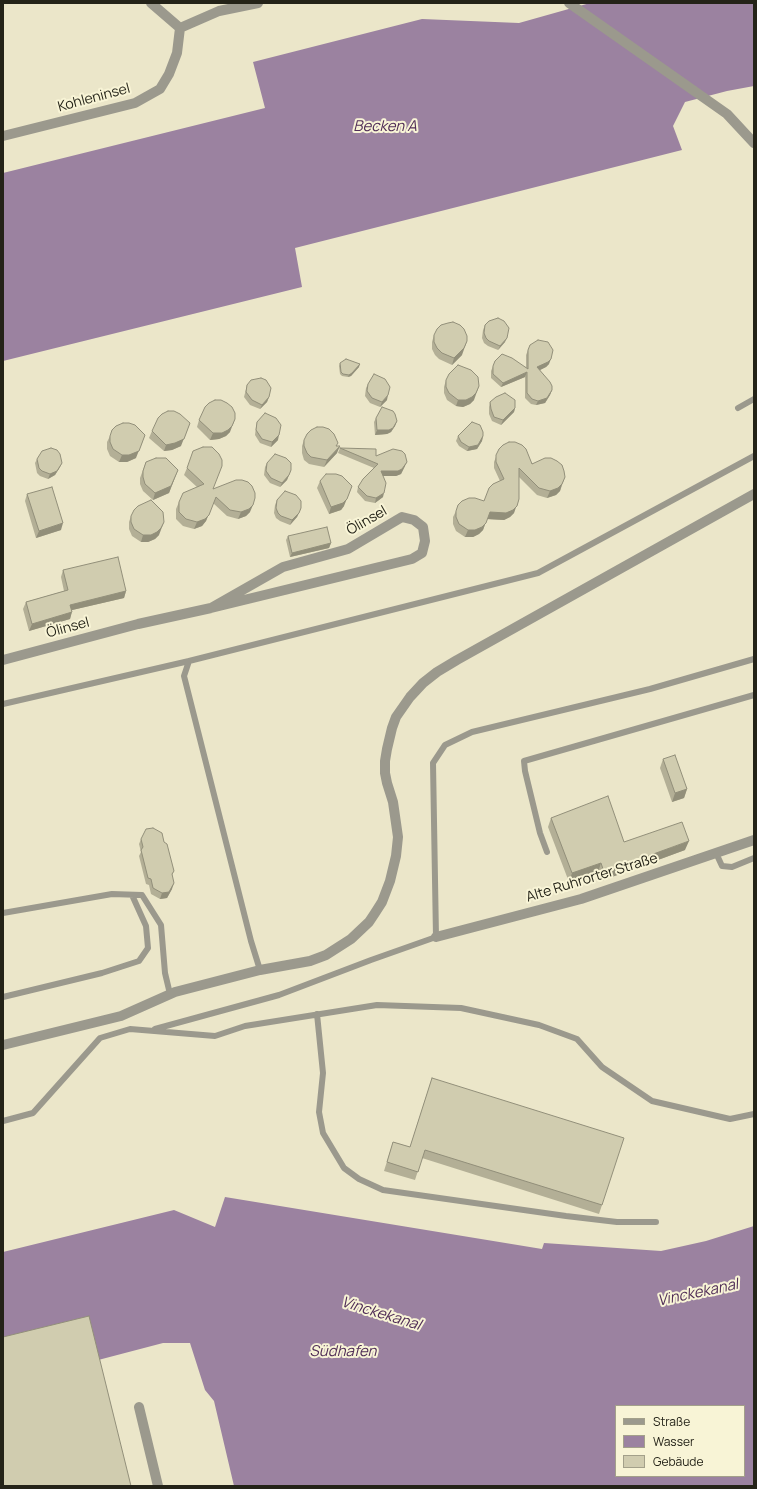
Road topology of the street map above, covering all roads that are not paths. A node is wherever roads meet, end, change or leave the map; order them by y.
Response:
1 (151, 3) edge
2 (258, 3) edge
3 (569, 3) edge
4 (180, 28) junction
5 (3, 136) edge
6 (754, 143) edge
7 (754, 399) edge
8 (738, 408) dead end
9 (754, 456) edge
10 (754, 494) edge
11 (211, 608) junction
12 (754, 659) edge
13 (3, 660) edge
14 (189, 661) junction
15 (754, 695) edge
16 (3, 704) edge
17 (754, 840) edge
18 (547, 852) dead end
19 (716, 853) junction
20 (754, 858) edge
21 (132, 895) junction
22 (3, 913) edge
23 (436, 937) junction
24 (260, 970) junction
25 (170, 994) junction
26 (3, 997) edge
27 (317, 1014) junction
28 (149, 1031) junction
29 (3, 1044) edge
30 (754, 1114) edge
31 (3, 1121) edge
32 (656, 1222) dead end
33 (139, 1407) dead end
34 (158, 1486) edge

1 - 4 street
2 - 4 street
3 - 6 street
4 - 5 street, Kohleninsel
7 - 8 lane
9 - 14 lane
10 - 24 street
11 - 11 street, Ölinsel
11 - 13 street, Ölinsel
12 - 23 lane
14 - 16 lane
14 - 24 lane
15 - 18 lane
17 - 19 street, Alte Ruhrorter Straße
19 - 20 lane
19 - 23 street, Alte Ruhrorter Straße
21 - 22 lane
21 - 25 lane
21 - 26 lane
23 - 28 lane
24 - 25 street
25 - 29 street
27 - 28 lane
27 - 30 lane
27 - 32 lane
28 - 31 lane
33 - 34 street

